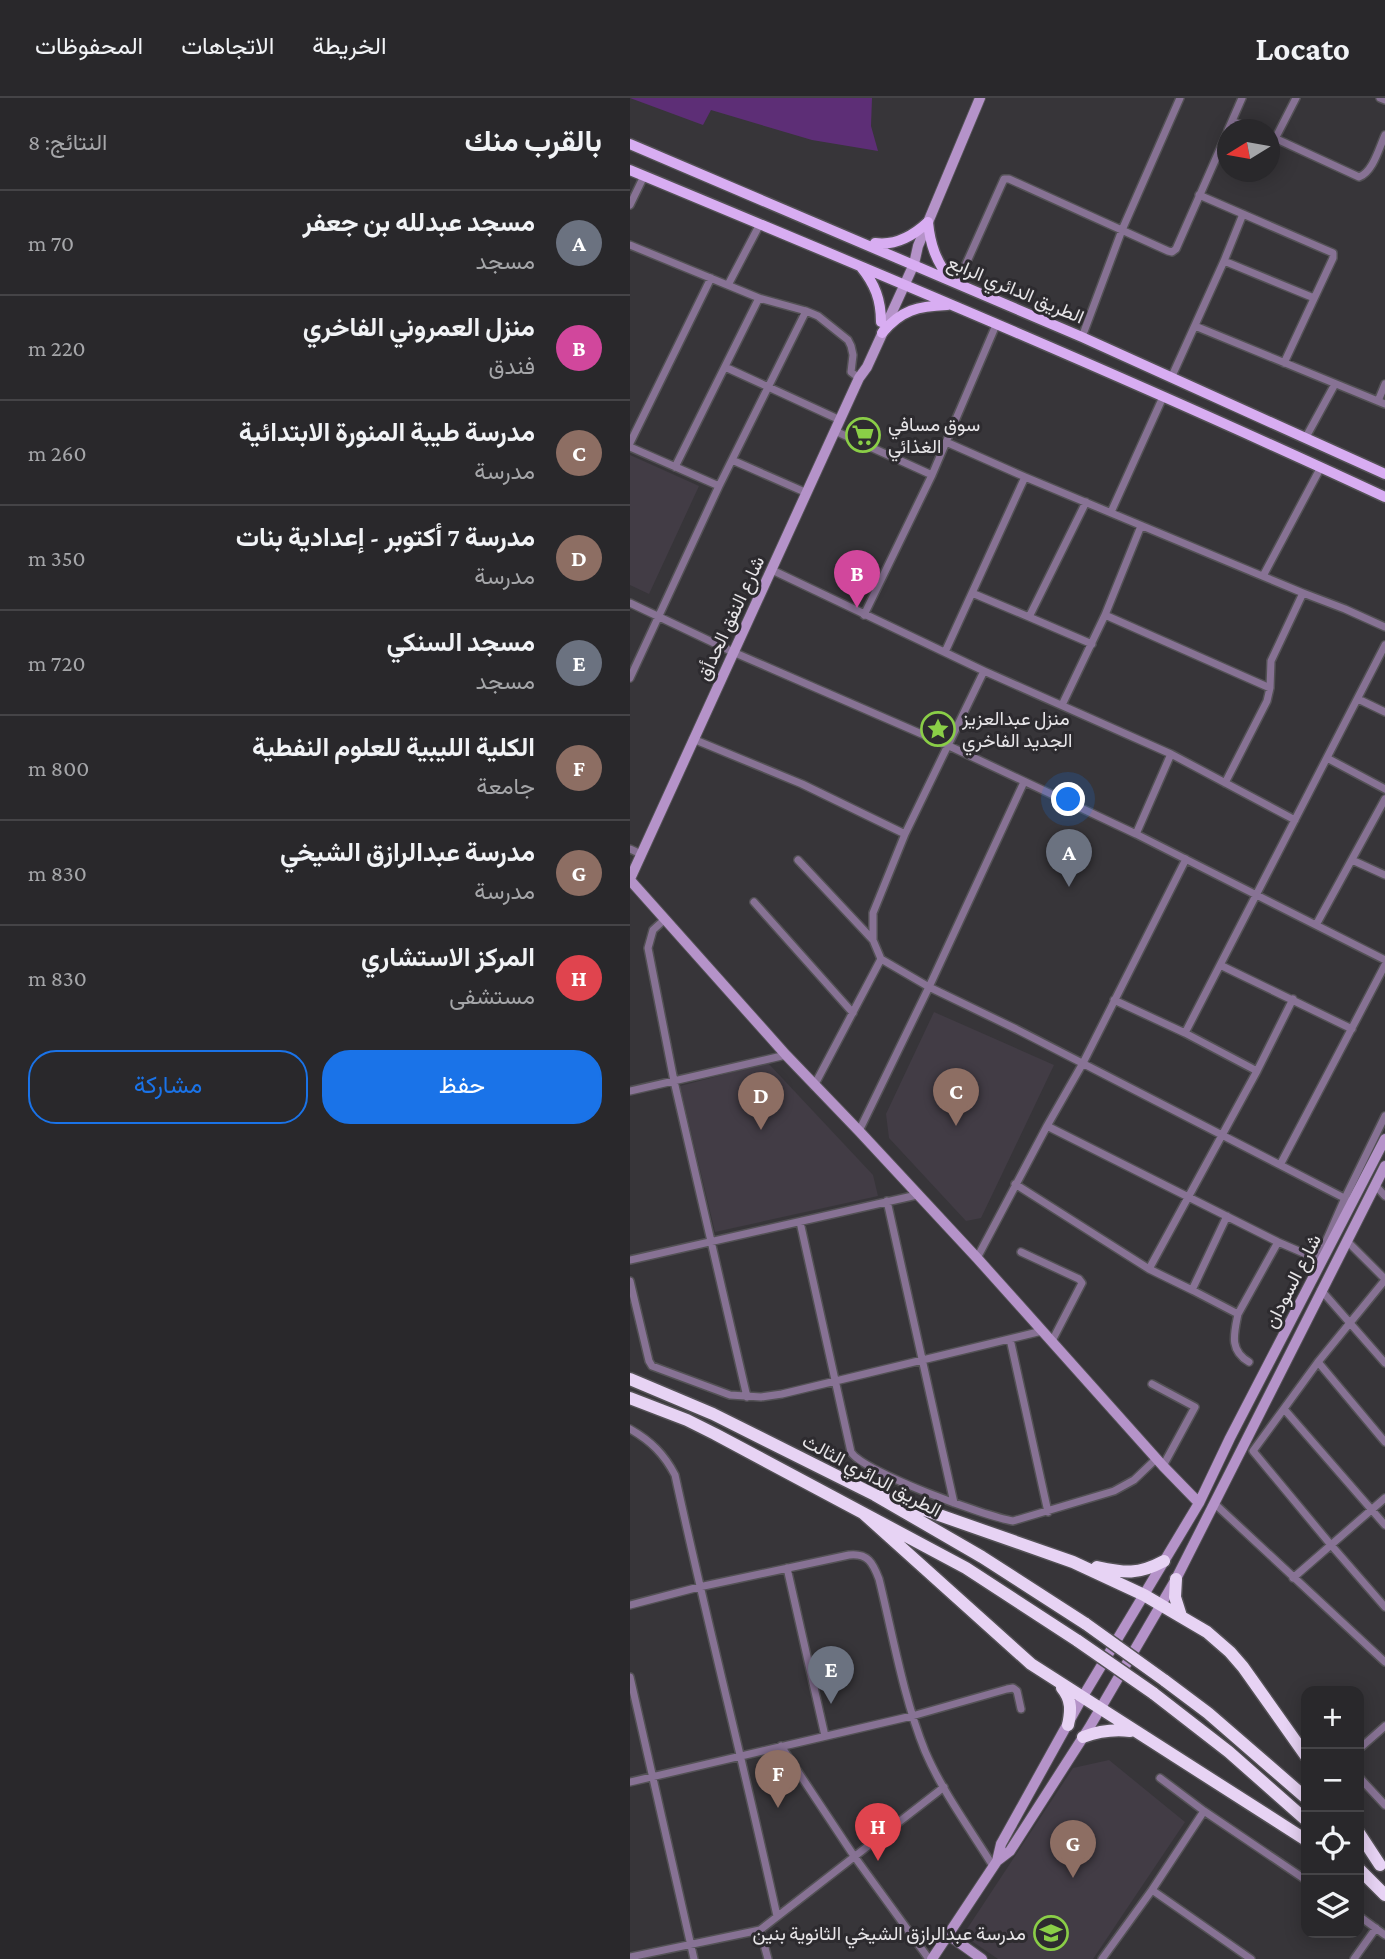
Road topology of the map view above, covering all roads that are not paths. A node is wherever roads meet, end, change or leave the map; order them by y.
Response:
1 (980, 98) edge
2 (1180, 98) edge
3 (1242, 98) edge
4 (1296, 98) edge
5 (1380, 98) edge
6 (1385, 100) edge
7 (1233, 119) edge
8 (1280, 124) edge
9 (1385, 135) edge
10 (1280, 141) edge
11 (630, 144) edge
12 (1217, 155) edge
13 (630, 170) edge
14 (644, 176) junction
15 (1199, 195) junction
16 (630, 205) edge
17 (1243, 214) junction
18 (928, 222) junction
19 (760, 224) junction
20 (1122, 230) junction
21 (863, 242) junction
22 (631, 249) edge
23 (1224, 261) junction
24 (911, 263) junction
25 (859, 265) junction
26 (711, 278) junction
27 (955, 283) junction
28 (901, 284) junction
29 (728, 285) junction
30 (759, 298) junction
31 (1314, 298) junction
32 (950, 304) junction
33 (806, 311) junction
34 (996, 325) junction
35 (1195, 326) junction
36 (881, 328) junction
37 (1083, 337) junction
38 (1284, 363) junction
39 (724, 367) junction
40 (861, 375) junction
41 (1172, 376) junction
42 (1335, 384) junction
43 (1385, 384) edge
44 (767, 387) junction
45 (1163, 397) junction
46 (1381, 403) edge
47 (1251, 412) junction
48 (841, 420) junction
49 (835, 431) junction
50 (1242, 432) junction
51 (1306, 438) junction
52 (946, 442) junction
53 (630, 445) edge
54 (732, 460) junction
55 (675, 467) junction
56 (1321, 467) junction
57 (1385, 474) edge
58 (932, 475) junction
59 (1025, 477) junction
60 (719, 486) junction
61 (807, 493) junction
62 (1385, 497) edge
63 (1086, 502) junction
64 (1111, 512) junction
65 (1141, 526) junction
66 (772, 570) junction
67 (1263, 576) junction
68 (972, 593) junction
69 (1303, 593) junction
70 (630, 603) edge
71 (658, 615) junction
72 (864, 615) junction
73 (1105, 615) junction
74 (1030, 617) junction
75 (1385, 627) edge
76 (1092, 644) junction
77 (1385, 645) edge
78 (733, 652) junction
79 (945, 652) junction
80 (984, 671) junction
81 (630, 678) edge
82 (1270, 688) junction
83 (1358, 699) junction
84 (1062, 705) junction
85 (1385, 712) edge
86 (693, 739) junction
87 (947, 745) junction
88 (1171, 754) junction
89 (1327, 758) junction
90 (1024, 782) junction
91 (1225, 783) junction
92 (1385, 789) edge
93 (1385, 799) edge
94 (1295, 820) junction
95 (1136, 834) junction
96 (905, 835) junction
97 (630, 849) edge
98 (641, 854) junction
99 (1186, 859) junction
100 (798, 860) dead end
101 (1352, 860) junction
102 (1385, 875) edge
103 (630, 880) edge
104 (1257, 894) junction
105 (754, 902) dead end
106 (665, 919) junction
107 (1316, 925) junction
108 (873, 940) junction
109 (881, 959) junction
110 (1385, 960) edge
111 (1220, 965) junction
112 (1385, 965) edge
113 (929, 987) junction
114 (1293, 999) junction
115 (1114, 1000) junction
116 (853, 1013) junction
117 (1352, 1029) junction
118 (1185, 1033) junction
119 (786, 1055) junction
120 (1083, 1063) junction
121 (1257, 1070) junction
122 (674, 1081) junction
123 (814, 1086) junction
124 (630, 1091) edge
125 (1385, 1116) edge
126 (1047, 1126) junction
127 (859, 1131) junction
128 (1223, 1134) junction
129 (1385, 1139) edge
130 (1280, 1165) junction
131 (1385, 1166) edge
132 (1015, 1184) junction
133 (1375, 1185) junction
134 (917, 1195) junction
135 (1385, 1196) edge
136 (1187, 1197) junction
137 (1348, 1200) junction
138 (887, 1201) junction
139 (1227, 1216) junction
140 (800, 1222) junction
141 (712, 1240) junction
142 (1347, 1241) junction
143 (1278, 1242) junction
144 (1021, 1252) dead end
145 (977, 1258) junction
146 (630, 1260) edge
147 (1149, 1269) junction
148 (1385, 1279) edge
149 (630, 1281) edge
150 (1192, 1290) junction
151 (1321, 1290) junction
152 (1238, 1314) junction
153 (1350, 1322) junction
154 (1042, 1331) junction
155 (1010, 1339) junction
156 (1052, 1341) junction
157 (923, 1361) junction
158 (1249, 1362) dead end
159 (1318, 1362) junction
160 (1385, 1363) edge
161 (1267, 1368) junction
162 (1279, 1374) junction
163 (630, 1380) edge
164 (835, 1381) junction
165 (1152, 1384) dead end
166 (747, 1397) junction
167 (630, 1398) edge
168 (1284, 1409) junction
169 (630, 1429) edge
170 (1385, 1442) edge
171 (1159, 1463) junction
172 (875, 1495) junction
173 (1385, 1499) edge
174 (954, 1503) junction
175 (1199, 1503) junction
176 (1215, 1504) junction
177 (1372, 1511) junction
178 (1048, 1512) junction
179 (863, 1513) junction
180 (1385, 1525) edge
181 (1331, 1545) junction
182 (1164, 1561) junction
183 (1073, 1562) junction
184 (787, 1568) junction
185 (1176, 1578) junction
186 (1293, 1578) junction
187 (699, 1587) junction
188 (1144, 1595) junction
189 (630, 1605) edge
190 (1161, 1605) junction
191 (1385, 1606) edge
192 (1181, 1616) junction
193 (1385, 1662) edge
194 (630, 1677) edge
195 (1055, 1680) junction
196 (1083, 1698) junction
197 (1021, 1709) dead end
198 (1101, 1709) junction
199 (912, 1716) junction
200 (1068, 1725) junction
201 (1385, 1726) edge
202 (1135, 1732) junction
203 (825, 1736) junction
204 (1083, 1737) junction
205 (1364, 1745) edge
206 (781, 1746) junction
207 (1301, 1749) edge
208 (739, 1755) junction
209 (653, 1776) junction
210 (1160, 1778) dead end
211 (630, 1782) edge
212 (1364, 1782) edge
213 (944, 1787) junction
214 (1301, 1794) edge
215 (1385, 1805) edge
216 (1204, 1811) junction
217 (1301, 1816) edge
218 (1301, 1837) edge
219 (1364, 1840) edge
220 (1364, 1849) edge
221 (854, 1856) junction
222 (995, 1864) junction
223 (1382, 1867) edge
224 (1364, 1875) edge
225 (1301, 1877) edge
226 (1152, 1890) junction
227 (1385, 1895) edge
228 (777, 1916) junction
229 (1364, 1920) edge
230 (1376, 1928) junction
231 (760, 1930) junction
232 (947, 1934) junction
233 (1385, 1935) edge
234 (691, 1945) junction
235 (630, 1957) edge
236 (1105, 1958) edge
237 (695, 1959) edge
238 (768, 1959) edge
239 (931, 1959) edge
240 (982, 1959) edge
241 (1251, 1959) edge
242 (1354, 1959) edge

1 - 18 main road, شارع النفق الحدأق
2 - 20 street
3 - 7 street
4 - 8 street
5 - 6 street
9 - 10 street
11 - 21 main road, الطريق الدائري الرابع
12 - 15 street
13 - 14 main road, الطريق الدائري الرابع
14 - 16 street
14 - 19 main road, الطريق الدائري الرابع
15 - 17 street
15 - 20 street
17 - 23 street
17 - 31 street
18 - 21 main road
18 - 24 main road, شارع النفق الحدأق
18 - 27 main road
19 - 25 main road, الطريق الدائري الرابع
19 - 29 street
20 - 27 street
20 - 37 street
21 - 24 main road, الطريق الدائري الرابع
22 - 26 street
23 - 31 street
23 - 35 street
24 - 27 main road, الطريق الدائري الرابع
24 - 28 main road, شارع النفق الحدأق
25 - 28 main road, الطريق الدائري الرابع
25 - 36 main road
26 - 29 street
26 - 53 street
27 - 37 main road, الطريق الدائري الرابع
28 - 32 main road, الطريق الدائري الرابع
28 - 36 main road, شارع النفق الحدأق
29 - 30 street
30 - 33 street
30 - 39 street
31 - 38 street
32 - 34 main road, الطريق الدائري الرابع
32 - 36 main road
33 - 40 street
33 - 44 street
34 - 45 main road, الطريق الدائري الرابع
34 - 52 street
35 - 38 street
35 - 41 street
36 - 40 main road, شارع النفق الحدأق
37 - 41 main road, الطريق الدائري الرابع
38 - 42 street
39 - 44 street
39 - 55 street
40 - 48 main road, شارع النفق الحدأق
41 - 47 main road, الطريق الدائري الرابع
42 - 46 street
42 - 51 street
43 - 46 street
44 - 48 street
44 - 54 street
45 - 50 main road, الطريق الدائري الرابع
45 - 64 street
47 - 50 main road
47 - 51 main road, الطريق الدائري الرابع
48 - 49 main road, شارع النفق الحدأق
49 - 58 street
49 - 61 main road, شارع النفق الحدأق
50 - 56 main road, الطريق الدائري الرابع
51 - 57 main road, الطريق الدائري الرابع
52 - 58 street
52 - 59 street
53 - 55 street
54 - 60 street
54 - 61 street
55 - 60 street
56 - 62 main road, الطريق الدائري الرابع
56 - 67 street
58 - 72 street
59 - 63 street
59 - 68 street
60 - 71 street
61 - 66 main road, شارع النفق الحدأق
63 - 64 street
63 - 74 street
64 - 65 street
65 - 67 street
65 - 73 street
66 - 72 street
66 - 78 main road, شارع النفق الحدأق
67 - 69 street
68 - 74 street
68 - 79 street
69 - 75 street
69 - 82 street
70 - 71 street
71 - 78 street
71 - 81 street
72 - 79 street
73 - 76 street
73 - 82 street
74 - 76 street
76 - 84 street
77 - 83 street
78 - 86 main road, شارع النفق الحدأق
78 - 87 street
79 - 80 street
80 - 84 street
80 - 87 street
82 - 91 street
83 - 85 street
83 - 89 street
84 - 88 street
86 - 96 street
86 - 98 main road, شارع النفق الحدأق
87 - 90 street
87 - 96 street
88 - 91 street
88 - 95 street
89 - 92 street
89 - 94 street
90 - 95 street
90 - 113 street
91 - 94 street
93 - 101 street
94 - 104 street
95 - 99 street
96 - 108 street
97 - 98 street
98 - 103 main road, شارع النفق الحدأق
99 - 104 street
99 - 115 street
100 - 108 street
101 - 102 street
101 - 107 street
103 - 106 main road
104 - 107 street
104 - 111 street
105 - 116 street
106 - 119 main road
106 - 122 street
107 - 110 street
108 - 109 street
109 - 113 street
109 - 116 street
111 - 114 street
111 - 118 street
112 - 117 street
113 - 120 street
113 - 127 street
114 - 117 street
114 - 121 street
115 - 118 street
115 - 120 street
116 - 123 street
117 - 130 street
118 - 121 street
119 - 122 street
119 - 123 main road
120 - 126 street
120 - 128 street
121 - 128 street
122 - 124 street
122 - 141 street
123 - 127 main road
125 - 137 street
126 - 132 street
126 - 136 street
127 - 134 main road
128 - 130 street
128 - 136 street
129 - 137 main road, شارع السودان
130 - 137 street
131 - 133 main road, شارع السودان
132 - 145 street
132 - 147 street
133 - 135 street
133 - 142 main road, شارع السودان
134 - 138 street
134 - 145 main road
136 - 139 street
136 - 147 street
137 - 143 street
137 - 161 main road, شارع السودان
138 - 140 street
138 - 157 street
139 - 143 street
139 - 150 street
140 - 141 street
140 - 164 street
141 - 146 street
141 - 166 street
142 - 148 street
142 - 151 main road, شارع السودان
143 - 152 street
144 - 156 street
145 - 154 main road
147 - 150 street
148 - 153 street
149 - 166 street
150 - 152 street
151 - 153 street
151 - 162 main road, شارع السودان
152 - 158 street
153 - 159 street
153 - 160 street
154 - 155 street
154 - 156 main road
155 - 157 street
155 - 178 street
156 - 171 main road
157 - 164 street
157 - 174 street
159 - 168 street
159 - 170 street
161 - 162 main road
161 - 175 main road, شارع السودان
162 - 176 main road, شارع السودان
163 - 172 highway, الطريق الدائري الثالث
164 - 166 street
164 - 174 street
165 - 171 street
167 - 179 highway, الطريق الدائري الثالث
168 - 177 street
168 - 181 street
169 - 187 street
171 - 175 main road
171 - 178 street
172 - 183 highway
172 - 214 highway, الطريق الدائري الثالث, bridge
173 - 177 street
174 - 178 street
175 - 182 main road, شارع السودان
176 - 185 main road, شارع السودان
176 - 186 street
177 - 180 street
177 - 181 street
179 - 195 highway
179 - 217 highway, الطريق الدائري الثالث, bridge
181 - 186 street
181 - 191 street
182 - 183 highway
182 - 188 main road, شارع السودان
183 - 188 highway
184 - 187 street
184 - 199 street
184 - 203 street
185 - 190 main road, شارع السودان
185 - 192 highway
186 - 193 street
187 - 189 street
187 - 208 street
188 - 190 highway
188 - 196 main road, شارع السودان
190 - 192 highway
190 - 198 main road, شارع السودان
192 - 207 highway
194 - 209 street
195 - 196 highway
195 - 200 highway
196 - 198 highway
196 - 200 main road, شارع السودان
197 - 199 street
198 - 202 highway
198 - 204 main road, شارع السودان
199 - 203 street
199 - 213 street
200 - 222 main road, شارع السودان
201 - 205 street
202 - 204 highway
202 - 218 highway
203 - 206 street
204 - 222 main road, شارع السودان
206 - 208 street
206 - 221 street
208 - 209 street
208 - 228 street
209 - 211 street
209 - 234 street
210 - 216 street
212 - 215 street
213 - 221 street
213 - 222 street
216 - 225 street
216 - 226 street
219 - 223 highway
220 - 223 highway
221 - 228 street
221 - 239 street
222 - 232 main road
224 - 227 highway
226 - 236 street
226 - 241 street
228 - 231 street
229 - 230 street
230 - 233 street
230 - 242 street
231 - 234 street
231 - 238 street
232 - 239 main road
232 - 240 main road
234 - 235 street
234 - 237 street

